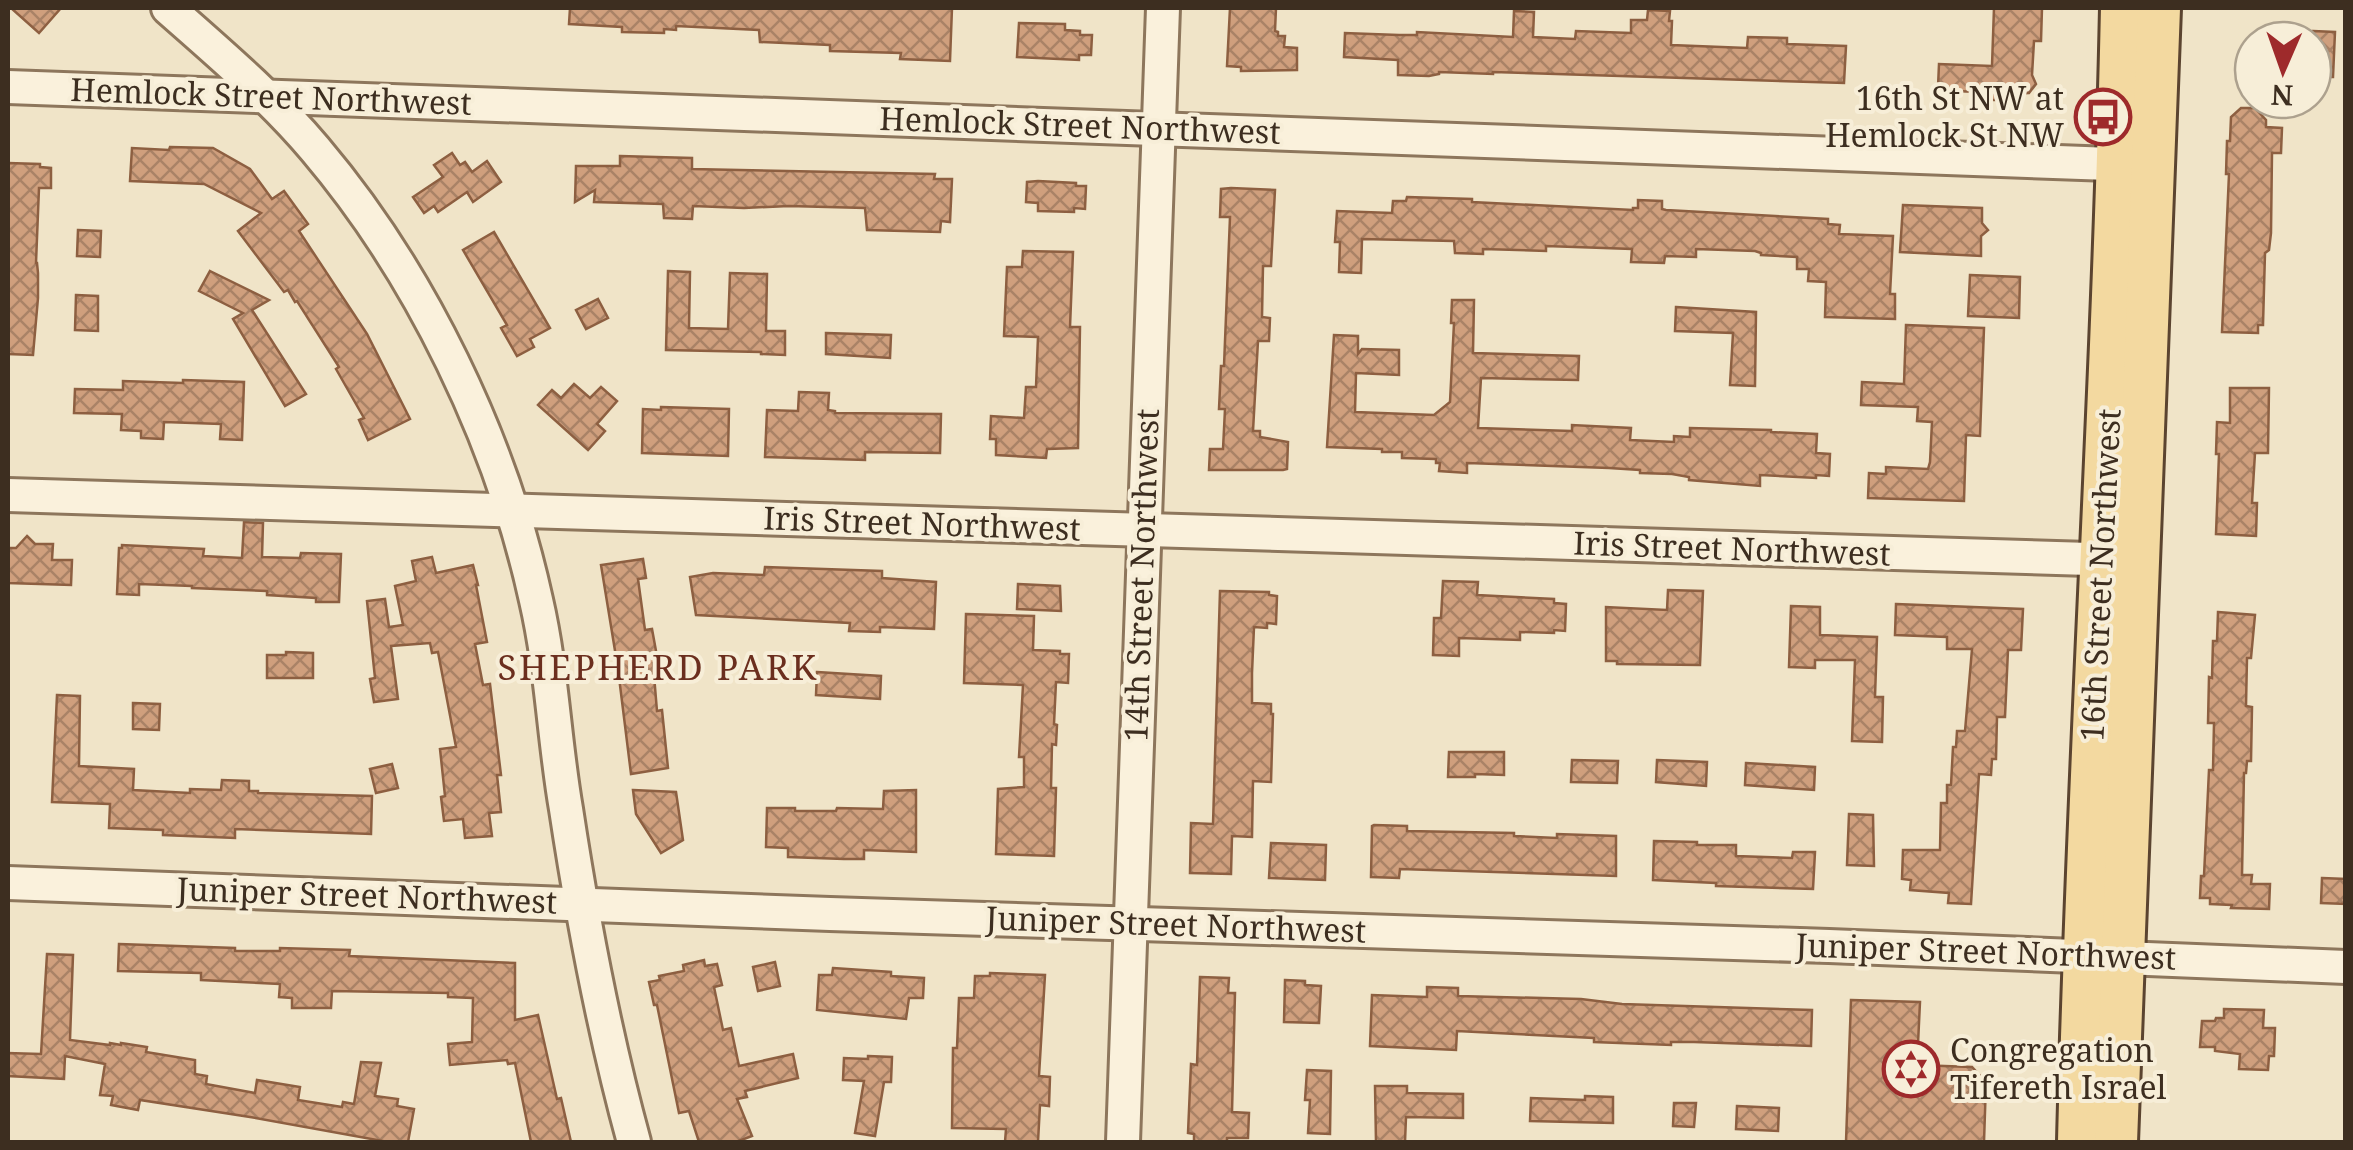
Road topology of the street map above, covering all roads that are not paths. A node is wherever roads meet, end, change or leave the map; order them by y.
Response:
1 (168, 8) edge
2 (1163, 8) edge
3 (2122, 8) edge
4 (2159, 8) edge
5 (8, 87) edge
6 (268, 98) junction
7 (1158, 130) junction
8 (2136, 165) junction
9 (8, 495) edge
10 (514, 512) junction
11 (1144, 530) junction
12 (2120, 560) junction
13 (8, 883) edge
14 (582, 904) junction
15 (1130, 924) junction
16 (2103, 956) junction
17 (2346, 966) edge
18 (634, 1142) edge
19 (1123, 1142) edge
20 (2078, 1142) edge
21 (2116, 1142) edge

1 - 6 street
2 - 7 street, 14th Street Northwest
3 - 8 main road, 16th Street Northwest
4 - 8 main road, 16th Street Northwest
5 - 6 street, Hemlock Street Northwest
6 - 7 street, Hemlock Street Northwest
6 - 10 street
7 - 8 street, Hemlock Street Northwest
7 - 11 street, 14th Street Northwest
8 - 12 main road, 16th Street Northwest
9 - 10 street, Iris Street Northwest
10 - 11 street, Iris Street Northwest
10 - 14 street
11 - 12 street, Iris Street Northwest
11 - 15 street, 14th Street Northwest
12 - 16 main road, 16th Street Northwest
13 - 14 street, Juniper Street Northwest
14 - 15 street, Juniper Street Northwest
14 - 18 street
15 - 16 street, Juniper Street Northwest
15 - 19 street, 14th Street Northwest
16 - 17 street, Juniper Street Northwest
16 - 20 main road, 16th Street Northwest
16 - 21 main road, 16th Street Northwest

